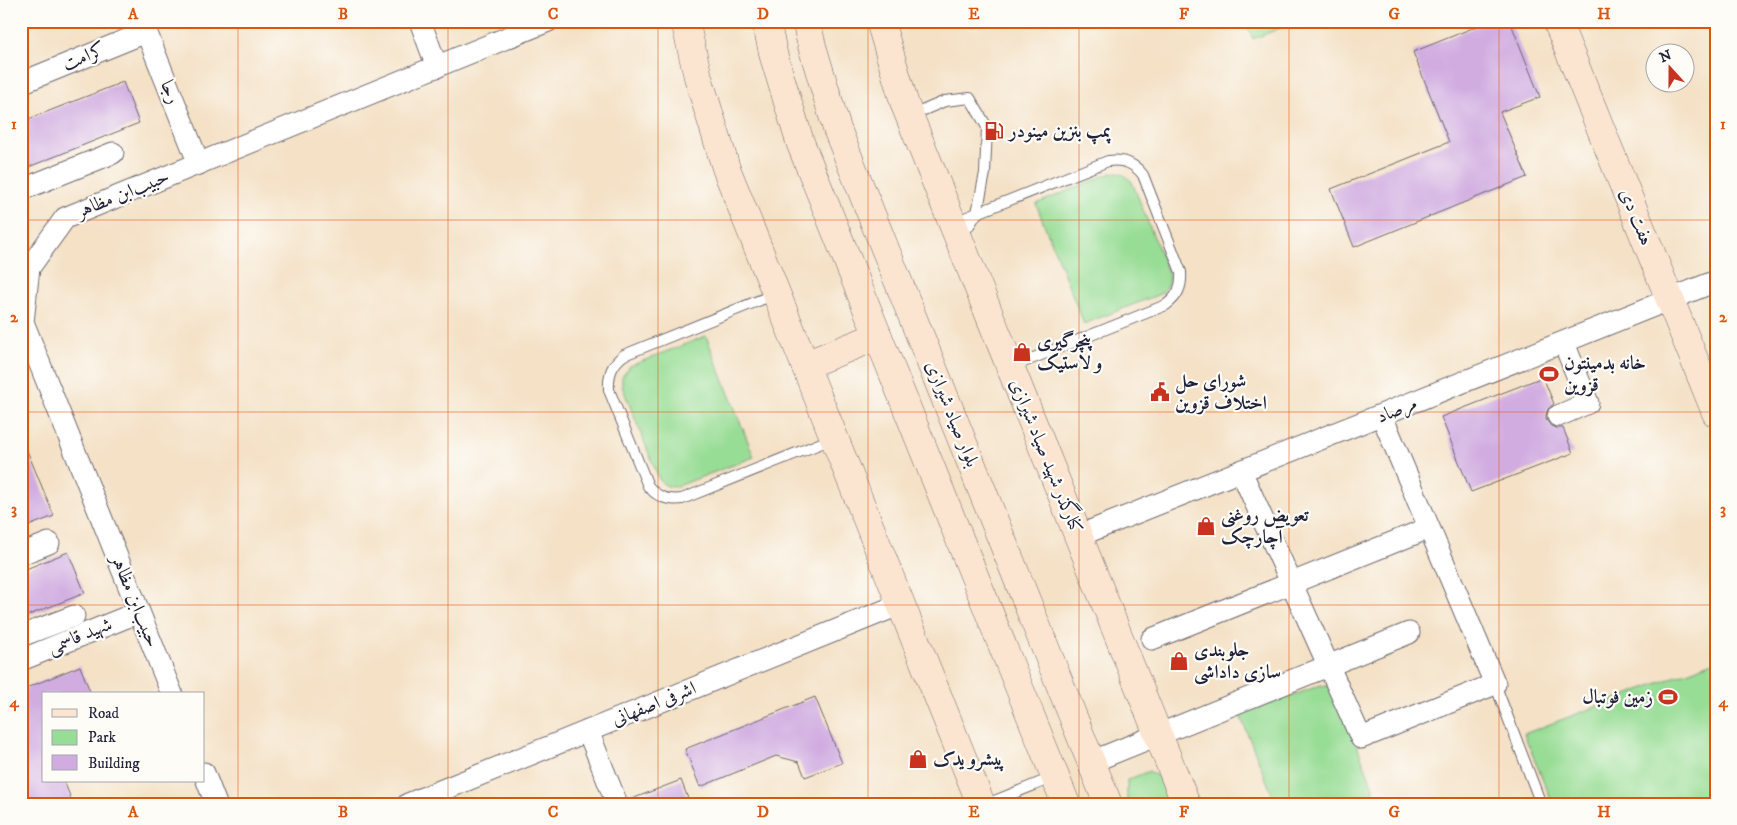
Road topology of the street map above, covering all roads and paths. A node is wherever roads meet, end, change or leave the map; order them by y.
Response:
1 (420, 21) edge
2 (548, 21) edge
3 (685, 21) edge
4 (766, 21) edge
5 (806, 21) edge
6 (1557, 21) edge
7 (879, 24) edge
8 (144, 27) edge
9 (438, 67) junction
10 (21, 82) edge
11 (910, 116) junction
12 (113, 153) dead end
13 (198, 164) junction
14 (21, 190) edge
15 (977, 213) junction
16 (956, 232) junction
17 (1716, 281) edge
18 (776, 294) junction
19 (1670, 300) junction
20 (878, 336) junction
21 (1564, 343) junction
22 (805, 365) junction
23 (1010, 367) junction
24 (1716, 413) edge
25 (1382, 416) junction
26 (1558, 416) dead end
27 (834, 438) junction
28 (1241, 471) junction
29 (1429, 528) junction
30 (1078, 536) junction
31 (49, 544) dead end
32 (21, 554) edge
33 (1291, 582) junction
34 (900, 604) junction
35 (139, 612) junction
36 (74, 616) dead end
37 (1409, 633) dead end
38 (21, 636) edge
39 (1152, 638) dead end
40 (21, 660) edge
41 (1328, 665) junction
42 (1495, 684) junction
43 (171, 692) edge
44 (588, 731) junction
45 (1158, 735) junction
46 (1091, 762) junction
47 (205, 776) edge
48 (1055, 776) junction
49 (216, 804) edge
50 (408, 804) edge
51 (617, 804) edge
52 (981, 804) edge
53 (987, 804) edge
54 (1066, 804) edge
55 (1108, 804) edge
56 (1186, 804) edge
57 (1541, 804) edge

1 - 9 street
2 - 9 street, حبیب‌ابن مظاهر
3 - 18 main road
4 - 20 main road, بلوار صیاد شیرازی
5 - 46 main road, بلوار صیاد شیرازی
6 - 19 main road, هفت دی
7 - 11 main road, کنارگذر شهید صیاد شیرازی
8 - 10 street, کرامت
8 - 13 street, رجا
9 - 13 street, حبیب‌ابن مظاهر
11 - 15 lane
11 - 16 main road, کنارگذر شهید صیاد شیرازی
12 - 14 street
13 - 35 street, حبیب‌ابن مظاهر
15 - 16 lane
15 - 16 lane
15 - 23 lane
16 - 23 main road, کنارگذر شهید صیاد شیرازی
17 - 19 street, مرصاد
18 - 22 main road
18 - 27 lane
19 - 21 street, مرصاد
19 - 24 main road, هفت دی
20 - 22 main road
20 - 48 main road, بلوار صیاد شیرازی
21 - 25 street, مرصاد
21 - 26 street
22 - 27 main road
23 - 30 main road, کنارگذر شهید صیاد شیرازی
25 - 28 street, مرصاد
25 - 29 street
27 - 34 main road
28 - 30 street, مرصاد
28 - 33 street
29 - 33 street
29 - 42 street
30 - 45 main road, کنارگذر شهید صیاد شیرازی
31 - 32 street
33 - 39 street
33 - 41 street
34 - 44 street, اشرفی اصفهانی
34 - 52 main road
35 - 40 street, شهید قاسمی
35 - 43 street, حبیب‌ابن مظاهر
36 - 38 street
37 - 41 street
41 - 42 street
41 - 45 street
42 - 57 lane
44 - 50 street, اشرفی اصفهانی
44 - 51 street
45 - 46 street
45 - 56 main road, کنارگذر شهید صیاد شیرازی
46 - 55 main road, بلوار صیاد شیرازی
47 - 49 street
48 - 53 lane
48 - 54 main road, بلوار صیاد شیرازی

